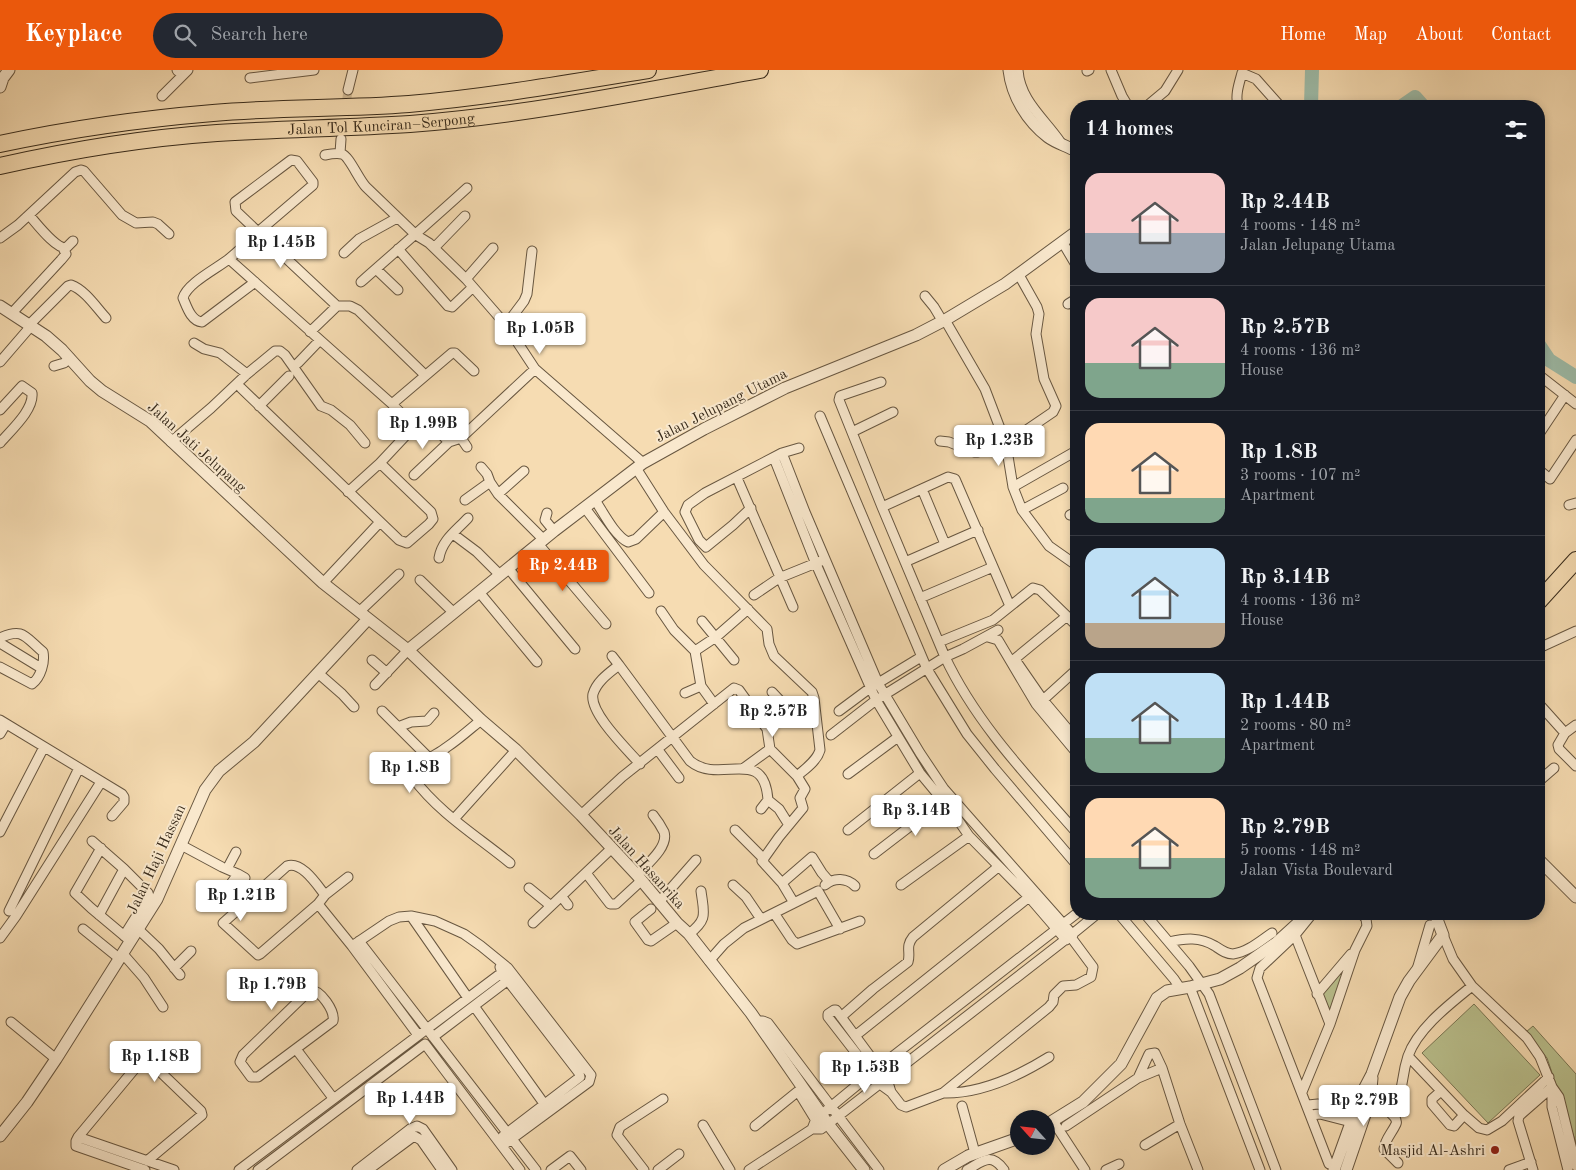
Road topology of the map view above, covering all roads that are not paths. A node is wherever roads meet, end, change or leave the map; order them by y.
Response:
1 (9, 70) edge
2 (178, 70) edge
3 (186, 70) edge
4 (314, 70) edge
5 (353, 70) edge
6 (648, 70) edge
7 (760, 70) edge
8 (1111, 70) edge
9 (1178, 70) edge
10 (1012, 71) edge
11 (282, 72) edge
12 (250, 78) dead end
13 (0, 87) edge
14 (348, 90) tunnel mouth
15 (162, 96) dead end
16 (1124, 100) edge
17 (1155, 100) edge
18 (1237, 100) edge
19 (1275, 100) edge
20 (341, 139) tunnel mouth
21 (0, 144) edge
22 (1070, 148) edge
23 (340, 153) junction
24 (325, 155) dead end
25 (0, 166) edge
26 (467, 188) dead end
27 (29, 215) junction
28 (465, 216) dead end
29 (397, 218) junction
30 (258, 232) junction
31 (169, 234) dead end
32 (416, 235) junction
33 (0, 238) edge
34 (1070, 238) edge
35 (73, 241) dead end
36 (1063, 244) junction
37 (63, 248) junction
38 (434, 248) junction
39 (493, 248) dead end
40 (398, 249) junction
41 (532, 251) dead end
42 (344, 253) dead end
43 (1070, 255) edge
44 (229, 259) junction
45 (376, 269) junction
46 (1019, 275) junction
47 (466, 279) junction
48 (255, 282) junction
49 (361, 282) dead end
50 (473, 287) junction
51 (398, 290) dead end
52 (925, 296) dead end
53 (0, 306) edge
54 (337, 306) junction
55 (12, 313) junction
56 (106, 318) dead end
57 (944, 321) junction
58 (30, 325) junction
59 (506, 325) junction
60 (310, 332) junction
61 (320, 340) junction
62 (194, 343) dead end
63 (70, 358) junction
64 (0, 362) edge
65 (298, 363) dead end
66 (54, 366) dead end
67 (535, 369) junction
68 (474, 371) dead end
69 (247, 374) junction
70 (425, 375) junction
71 (289, 376) dead end
72 (1545, 379) edge
73 (881, 382) dead end
74 (241, 388) dead end
75 (1565, 394) junction
76 (392, 404) junction
77 (1576, 404) edge
78 (259, 406) junction
79 (0, 410) edge
80 (893, 412) dead end
81 (820, 416) dead end
82 (1545, 425) edge
83 (435, 428) dead end
84 (852, 432) junction
85 (461, 438) junction
86 (1576, 440) edge
87 (940, 441) dead end
88 (1005, 441) junction
89 (171, 442) junction
90 (449, 442) junction
91 (0, 443) edge
92 (365, 443) dead end
93 (467, 447) dead end
94 (799, 448) dead end
95 (1070, 454) edge
96 (778, 456) junction
97 (380, 463) junction
98 (640, 465) junction
99 (481, 467) dead end
100 (524, 471) dead end
101 (414, 475) dead end
102 (1545, 475) edge
103 (736, 478) junction
104 (490, 482) junction
105 (1013, 487) junction
106 (1064, 488) dead end
107 (922, 489) junction
108 (348, 492) junction
109 (498, 494) junction
110 (465, 500) dead end
111 (596, 500) junction
112 (882, 507) junction
113 (585, 508) junction
114 (751, 508) junction
115 (1022, 510) junction
116 (664, 512) junction
117 (547, 513) dead end
118 (468, 518) dead end
119 (380, 522) junction
120 (978, 530) junction
121 (554, 532) junction
122 (453, 534) junction
123 (542, 542) junction
124 (945, 544) junction
125 (439, 558) dead end
126 (825, 559) junction
127 (1576, 560) edge
128 (1070, 561) edge
129 (905, 562) junction
130 (816, 564) junction
131 (993, 567) junction
132 (504, 572) junction
133 (399, 574) dead end
134 (779, 578) junction
135 (1576, 578) edge
136 (420, 580) dead end
137 (324, 583) junction
138 (479, 592) junction
139 (649, 593) dead end
140 (1545, 594) edge
141 (754, 595) dead end
142 (920, 598) junction
143 (1010, 606) junction
144 (1545, 606) edge
145 (792, 607) dead end
146 (748, 609) junction
147 (661, 611) dead end
148 (453, 612) junction
149 (364, 616) junction
150 (1066, 616) junction
151 (1070, 619) edge
152 (993, 620) junction
153 (702, 621) dead end
154 (606, 624) dead end
155 (998, 630) junction
156 (1576, 631) edge
157 (716, 637) junction
158 (988, 637) junction
159 (0, 638) edge
160 (939, 642) junction
161 (0, 643) edge
162 (1003, 643) junction
163 (1545, 645) edge
164 (575, 649) dead end
165 (408, 650) junction
166 (695, 652) junction
167 (612, 656) dead end
168 (921, 657) junction
169 (372, 660) dead end
170 (734, 660) dead end
171 (1013, 661) junction
172 (537, 662) dead end
173 (936, 662) junction
174 (619, 665) junction
175 (0, 667) edge
176 (41, 668) junction
177 (318, 673) junction
178 (387, 673) junction
179 (1070, 675) edge
180 (375, 685) dead end
181 (701, 686) junction
182 (874, 686) junction
183 (772, 692) dead end
184 (685, 693) dead end
185 (885, 695) junction
186 (876, 700) junction
187 (1043, 700) junction
188 (714, 704) junction
189 (354, 706) dead end
190 (382, 711) dead end
191 (839, 711) dead end
192 (1545, 711) edge
193 (434, 713) dead end
194 (481, 720) junction
195 (3, 722) edge
196 (1576, 725) edge
197 (398, 727) junction
198 (767, 729) junction
199 (1068, 729) joint
200 (1070, 732) edge
201 (1565, 733) junction
202 (0, 734) edge
203 (831, 735) dead end
204 (898, 737) junction
205 (672, 738) junction
206 (1070, 744) edge
207 (44, 747) junction
208 (770, 749) junction
209 (516, 750) junction
210 (658, 750) junction
211 (429, 758) junction
212 (640, 764) junction
213 (1576, 766) edge
214 (79, 768) junction
215 (744, 768) junction
216 (1554, 768) dead end
217 (920, 773) junction
218 (848, 774) dead end
219 (797, 776) junction
220 (1545, 776) edge
221 (679, 778) dead end
222 (101, 782) junction
223 (768, 800) junction
224 (943, 801) junction
225 (761, 809) dead end
226 (958, 812) junction
227 (580, 815) junction
228 (654, 815) dead end
229 (112, 816) dead end
230 (454, 820) junction
231 (789, 825) junction
232 (1070, 825) edge
233 (735, 830) dead end
234 (848, 830) dead end
235 (0, 832) edge
236 (969, 836) junction
237 (92, 841) dead end
238 (181, 845) junction
239 (101, 848) junction
240 (612, 848) junction
241 (236, 852) dead end
242 (874, 854) dead end
243 (1070, 857) edge
244 (764, 859) junction
245 (696, 860) dead end
246 (510, 863) dead end
247 (1545, 866) edge
248 (998, 867) junction
249 (124, 869) junction
250 (227, 869) junction
251 (586, 874) junction
252 (348, 877) dead end
253 (639, 878) junction
254 (829, 881) junction
255 (782, 883) junction
256 (733, 885) dead end
257 (901, 885) dead end
258 (855, 886) dead end
259 (530, 888) dead end
260 (818, 890) junction
261 (702, 891) dead end
262 (326, 895) junction
263 (562, 897) junction
264 (1029, 897) junction
265 (1576, 897) edge
266 (219, 900) dead end
267 (794, 903) junction
268 (318, 904) junction
269 (568, 905) dead end
270 (0, 906) edge
271 (551, 906) junction
272 (655, 906) junction
273 (13, 913) junction
274 (774, 913) junction
275 (99, 915) junction
276 (411, 916) junction
277 (761, 919) junction
278 (1070, 919) edge
279 (1090, 920) edge
280 (1124, 920) edge
281 (1151, 920) edge
282 (1300, 920) edge
283 (1307, 920) edge
284 (1366, 920) edge
285 (1437, 920) edge
286 (860, 921) dead end
287 (533, 923) dead end
288 (677, 923) junction
289 (1430, 925) dead end
290 (1060, 927) junction
291 (83, 929) dead end
292 (840, 929) junction
293 (138, 930) junction
294 (1272, 933) dead end
295 (689, 934) junction
296 (1295, 935) junction
297 (1443, 935) junction
298 (1070, 937) junction
299 (0, 938) edge
300 (128, 939) junction
301 (1169, 942) junction
302 (355, 943) junction
303 (1355, 950) junction
304 (191, 951) dead end
305 (121, 957) junction
306 (709, 960) junction
307 (1417, 969) junction
308 (508, 974) junction
309 (1203, 984) junction
310 (1472, 986) junction
311 (1185, 988) junction
312 (1317, 994) junction
313 (468, 998) junction
314 (1213, 1005) junction
315 (474, 1006) junction
316 (163, 1007) dead end
317 (1199, 1010) junction
318 (841, 1017) junction
319 (11, 1022) dead end
320 (1330, 1024) junction
321 (426, 1028) junction
322 (418, 1035) junction
323 (855, 1036) junction
324 (433, 1037) junction
325 (296, 1049) junction
326 (1408, 1056) junction
327 (1049, 1057) dead end
328 (56, 1059) junction
329 (377, 1065) junction
330 (1162, 1068) junction
331 (875, 1070) junction
332 (384, 1074) junction
333 (580, 1077) junction
334 (1549, 1077) junction
335 (1138, 1078) junction
336 (591, 1080) junction
337 (884, 1082) junction
338 (1552, 1087) junction
339 (1401, 1089) dead end
340 (1441, 1091) junction
341 (1302, 1092) junction
342 (943, 1093) junction
343 (333, 1098) junction
344 (1366, 1098) junction
345 (663, 1099) dead end
346 (545, 1104) junction
347 (1308, 1105) junction
348 (962, 1106) dead end
349 (1311, 1115) junction
350 (1464, 1115) junction
351 (838, 1116) junction
352 (1356, 1119) junction
353 (1055, 1120) edge
354 (822, 1121) junction
355 (1180, 1124) junction
356 (417, 1126) junction
357 (703, 1126) dead end
358 (755, 1126) dead end
359 (1066, 1126) dead end
360 (1055, 1130) edge
361 (0, 1136) edge
362 (414, 1136) junction
363 (510, 1136) junction
364 (1010, 1141) edge
365 (500, 1143) junction
366 (1146, 1145) dead end
367 (975, 1153) junction
368 (679, 1154) dead end
369 (1398, 1163) dead end
370 (1119, 1164) dead end
371 (146, 1165) edge
372 (1532, 1166) edge
373 (1576, 1166) edge
374 (1332, 1167) edge
375 (174, 1170) edge
376 (240, 1170) edge
377 (258, 1170) edge
378 (357, 1170) edge
379 (368, 1170) edge
380 (442, 1170) edge
381 (452, 1170) edge
382 (520, 1170) edge
383 (536, 1170) edge
384 (552, 1170) edge
385 (581, 1170) edge
386 (644, 1170) edge
387 (658, 1170) edge
388 (730, 1170) edge
389 (749, 1170) edge
390 (864, 1170) edge
391 (879, 1170) edge
392 (944, 1170) edge
393 (967, 1170) edge
394 (1004, 1170) edge
395 (1085, 1170) edge
396 (1106, 1170) edge
397 (1198, 1170) edge
398 (1260, 1170) edge
399 (1276, 1170) edge
400 (1346, 1170) edge
401 (1509, 1170) edge
402 (1568, 1170) edge

1 - 13 street
2 - 3 street
3 - 15 street
4 - 11 street
5 - 14 street
6 - 21 highway, Jalan Tol Kunciran–Serpong
7 - 25 highway, Jalan Tol Kunciran–Serpong
8 - 16 street
9 - 17 street
10 - 22 street
11 - 12 street
18 - 19 street
20 - 23 street
23 - 24 street
23 - 29 street
26 - 32 street
27 - 31 street
27 - 33 street
27 - 37 street
28 - 38 street
29 - 32 street
29 - 42 street
30 - 30 street
30 - 44 street
30 - 54 street
32 - 38 street
32 - 40 street
34 - 36 street, Jalan Jelupang Utama
35 - 37 street
36 - 43 street
36 - 46 street, Jalan Jelupang Utama
37 - 55 street
38 - 47 street
39 - 47 street
40 - 45 street
40 - 50 street
41 - 59 street
44 - 48 street
44 - 48 street
45 - 49 street
45 - 51 street
46 - 57 street, Jalan Jelupang Utama
46 - 88 street
47 - 50 street
48 - 60 street
50 - 59 street
52 - 57 street
53 - 55 street, Jalan Jati Jelupang
54 - 60 street
54 - 70 street
55 - 58 street, Jalan Jati Jelupang
56 - 58 street
57 - 88 street
57 - 98 street, Jalan Jelupang Utama
58 - 63 street, Jalan Jati Jelupang
58 - 64 street
59 - 67 street
60 - 61 street
61 - 65 street
61 - 76 street
62 - 69 street
63 - 66 street
63 - 89 street, Jalan Jati Jelupang
67 - 85 street
67 - 98 street
68 - 70 street
69 - 89 street
69 - 92 street
70 - 76 street
71 - 78 street
72 - 75 street
73 - 84 street
74 - 78 street
75 - 77 street
75 - 82 street
76 - 97 street
78 - 108 street
79 - 91 street
80 - 84 street
81 - 168 street
83 - 90 street
84 - 112 street
85 - 90 street
85 - 93 street
86 - 102 street
87 - 88 street
88 - 105 street
89 - 137 street, Jalan Jati Jelupang
90 - 101 street
94 - 96 street
95 - 105 street
96 - 103 street
96 - 126 street
96 - 130 street
97 - 108 street
97 - 119 street
98 - 111 street, Jalan Jelupang Utama
98 - 116 street
99 - 104 street
100 - 109 street
103 - 114 street
103 - 114 street
104 - 109 street
104 - 110 street
105 - 115 street
106 - 115 street
107 - 112 street
107 - 120 street
107 - 124 street
108 - 119 street
109 - 123 street
111 - 113 street, Jalan Jelupang Utama
111 - 116 street
112 - 129 street
113 - 121 street, Jalan Jelupang Utama
113 - 139 street
114 - 134 street
115 - 128 street
116 - 146 street
117 - 121 street
118 - 122 street
119 - 137 street
120 - 124 street
120 - 131 street
121 - 123 street, Jalan Jelupang Utama
122 - 125 street
122 - 132 street
123 - 132 street, Jalan Jelupang Utama
123 - 154 street
124 - 129 street
126 - 130 street
126 - 182 street
127 - 140 highway
129 - 142 street
130 - 134 street
130 - 182 street
131 - 142 street
131 - 143 street
132 - 138 street, Jalan Jelupang Utama
132 - 164 street
133 - 149 street
134 - 141 street
134 - 145 street
135 - 144 highway
136 - 148 street
137 - 149 street, Jalan Jati Jelupang
138 - 148 street, Jalan Jelupang Utama
138 - 172 street
142 - 160 street
143 - 150 street
143 - 152 street
146 - 157 street
146 - 219 street
147 - 166 street
148 - 165 street, Jalan Jelupang Utama
149 - 165 street, Jalan Hasanrika
149 - 177 street, Jalan Haji Hassan
150 - 151 street
150 - 171 street
152 - 155 street
152 - 160 street
153 - 157 street
155 - 158 street
155 - 162 street
156 - 163 street
157 - 166 street
157 - 170 street
158 - 162 street
158 - 173 street
159 - 176 street
160 - 173 street
161 - 176 street
162 - 171 street
165 - 178 street
165 - 194 street, Jalan Hasanrika
166 - 181 street
167 - 174 street
168 - 173 street
168 - 182 street
169 - 178 street
171 - 187 street
171 - 206 street
173 - 185 street
173 - 232 street
173 - 243 street
174 - 205 street
174 - 212 street
175 - 176 street
177 - 189 street
177 - 238 street, Jalan Haji Hassan
178 - 180 street
179 - 187 street
181 - 184 street
181 - 188 street
182 - 185 street
182 - 186 street
182 - 191 street
183 - 198 street
185 - 186 street
185 - 226 street
186 - 203 street
186 - 204 street
187 - 199 street
188 - 198 street
188 - 205 street
190 - 197 street
192 - 201 street
193 - 197 street
194 - 209 street, Jalan Hasanrika
194 - 211 street
195 - 202 street
195 - 207 street
196 - 201 street
197 - 211 street
198 - 208 street
199 - 200 street
201 - 213 street
204 - 217 street
204 - 218 street
205 - 210 street
205 - 215 street
207 - 214 street
207 - 235 street
208 - 215 street
208 - 219 street
209 - 227 street, Jalan Hasanrika
209 - 230 street
210 - 212 street
210 - 221 street
211 - 230 street
212 - 227 street
214 - 222 street
214 - 273 street
215 - 223 street
216 - 220 street
217 - 224 street
217 - 234 street
219 - 231 street
222 - 229 street
222 - 273 street
223 - 225 street
223 - 231 street
224 - 226 street
224 - 242 street
226 - 236 street
226 - 290 street
227 - 240 street, Jalan Hasanrika
228 - 253 street
230 - 246 street
231 - 244 street
233 - 244 street
236 - 248 street
236 - 257 street
237 - 239 street
238 - 250 street
238 - 293 street, Jalan Haji Hassan
239 - 249 street
239 - 275 street
240 - 251 street
240 - 253 street, Jalan Hasanrika
241 - 250 street
244 - 255 street
245 - 272 street
247 - 265 street
248 - 264 street
248 - 318 street
249 - 275 street
249 - 300 street
250 - 266 street
251 - 253 street
251 - 263 street
252 - 262 street
253 - 272 street, Jalan Hasanrika
254 - 255 street
254 - 258 street
254 - 260 street
255 - 267 street
256 - 277 street
259 - 271 street
260 - 267 street
260 - 292 street
261 - 295 street
262 - 268 street
262 - 268 street
263 - 269 street
263 - 271 street
264 - 290 street
264 - 323 street
267 - 274 street
268 - 302 street
270 - 273 street
271 - 287 street
272 - 288 street, Jalan Hasanrika
272 - 288 street
273 - 299 street
274 - 277 street
274 - 292 street
275 - 300 street
276 - 302 street
276 - 308 street
276 - 313 street
277 - 306 street
278 - 290 street
279 - 298 street
280 - 311 street
281 - 301 street
282 - 309 street
283 - 296 street
284 - 303 street
285 - 297 street
286 - 292 street
288 - 295 street, Jalan Hasanrika
289 - 307 street
290 - 298 street
290 - 331 street
291 - 305 street
293 - 300 street, Jalan Haji Hassan
293 - 304 street
294 - 301 street
295 - 306 street, Jalan Hasanrika
296 - 312 street
296 - 341 street
297 - 307 street
297 - 310 street
298 - 337 street
298 - 342 street
300 - 305 street, Jalan Haji Hassan
301 - 309 street
302 - 321 street
302 - 322 street
303 - 312 street
303 - 320 street
305 - 316 street
305 - 328 street, Jalan Haji Hassan
306 - 354 street, Jalan Hasanrika
307 - 344 street
308 - 313 street
308 - 315 street
308 - 333 street
308 - 336 street
309 - 311 street
309 - 314 street
310 - 326 street
310 - 334 street
311 - 317 street
311 - 353 street
312 - 320 street
313 - 321 street
314 - 317 street
314 - 399 street
315 - 324 street
315 - 346 street
317 - 398 street
318 - 323 street
318 - 331 street
319 - 328 street
320 - 341 street
321 - 322 street
321 - 324 street
322 - 329 street
323 - 331 street
324 - 363 street
325 - 325 street
325 - 343 street
326 - 339 street
326 - 340 street
327 - 342 street
328 - 361 street, Jalan Haji Hassan
329 - 332 street
329 - 343 street
330 - 335 street
330 - 335 street
330 - 355 street
331 - 337 street
331 - 354 street
332 - 365 street
332 - 377 street
333 - 336 street
333 - 346 street
334 - 338 street
334 - 350 street
335 - 359 street
336 - 363 street
337 - 342 street
337 - 351 street
338 - 372 street
338 - 373 street
338 - 402 street
340 - 350 street
340 - 350 street
341 - 347 street
343 - 376 street
344 - 352 street
344 - 369 street
345 - 386 street
346 - 363 street
347 - 349 street
347 - 352 street
348 - 367 street
349 - 352 street
349 - 374 street
351 - 354 street
351 - 354 street
351 - 391 street
352 - 374 street
352 - 400 street
354 - 358 street
354 - 389 street
354 - 390 street, Jalan Hasanrika
355 - 366 street
355 - 397 street
356 - 362 street
356 - 378 street
356 - 381 street
357 - 388 street
360 - 395 street
362 - 379 street
362 - 380 street
363 - 365 street
363 - 383 street
364 - 367 street
365 - 382 street
367 - 392 street
368 - 387 street
370 - 396 street
371 - 371 street
371 - 375 street
372 - 401 street
384 - 385 street
393 - 394 street

